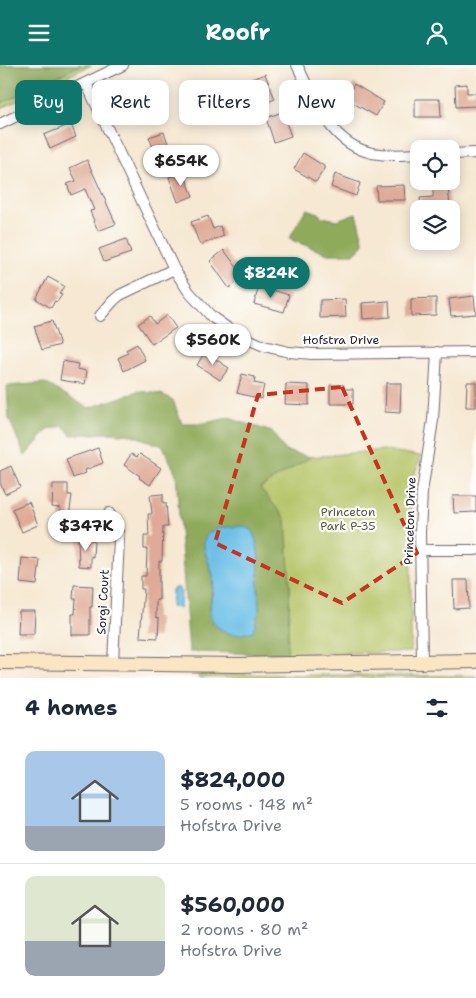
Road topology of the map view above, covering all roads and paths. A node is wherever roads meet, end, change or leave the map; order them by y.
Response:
1 (123, 65) edge
2 (297, 65) edge
3 (86, 83) junction
4 (0, 124) edge
5 (476, 153) edge
6 (410, 154) edge
7 (460, 154) edge
8 (174, 269) junction
9 (100, 316) dead end
10 (476, 352) edge
11 (436, 353) junction
12 (109, 513) dead end
13 (476, 549) edge
14 (421, 550) junction
15 (476, 661) edge
16 (0, 662) edge
17 (422, 662) junction
18 (113, 663) junction

1 - 3 street
2 - 6 street
3 - 4 street
3 - 8 street, Hofstra Drive
5 - 7 street
8 - 9 street
8 - 11 street, Hofstra Drive
10 - 11 street, Hofstra Drive
11 - 14 street, Princeton Drive
12 - 18 street, Sorgi Court
13 - 14 street
14 - 17 street, Princeton Drive
15 - 17 main road
16 - 18 main road
17 - 18 main road

